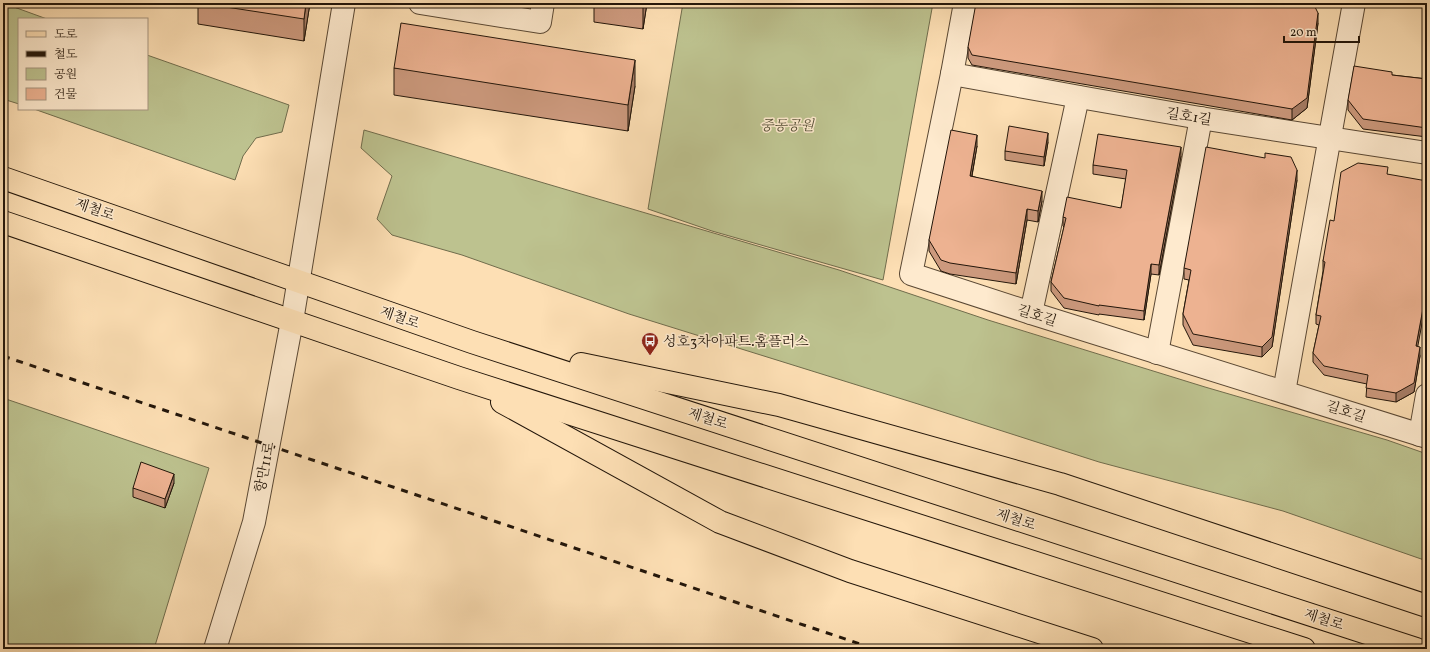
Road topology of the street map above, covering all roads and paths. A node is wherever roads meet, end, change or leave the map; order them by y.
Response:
1 (344, 3) edge
2 (420, 3) edge
3 (543, 3) edge
4 (965, 3) edge
5 (1354, 3) edge
6 (952, 74) junction
7 (1078, 97) junction
8 (1201, 118) junction
9 (1330, 137) junction
10 (1427, 153) edge
11 (3, 178) edge
12 (3, 222) edge
13 (298, 281) junction
14 (1031, 313) junction
15 (292, 321) junction
16 (472, 342) junction
17 (1157, 353) junction
18 (459, 378) junction
19 (1284, 392) junction
20 (1427, 395) edge
21 (1424, 436) edge
22 (1427, 606) edge
23 (215, 649) edge
24 (1092, 649) edge
25 (1304, 649) edge
26 (1416, 649) edge

1 - 13 street, 항만11로
2 - 3 street
4 - 6 street, 길호길
5 - 9 street
6 - 7 street, 길호1길
6 - 14 street, 길호길
7 - 8 street, 길호1길
7 - 14 street
8 - 9 street, 길호1길
8 - 17 street
9 - 10 street, 길호1길
9 - 19 street
11 - 13 main road, 제철로
12 - 15 main road
13 - 15 street, 항만11로
13 - 16 main road, 제철로
14 - 17 street, 길호길
15 - 18 main road
15 - 23 street, 항만11로
16 - 22 main road
16 - 26 main road, 제철로
17 - 19 street, 길호길
18 - 24 main road
18 - 25 main road
19 - 21 street, 길호길
20 - 21 street

